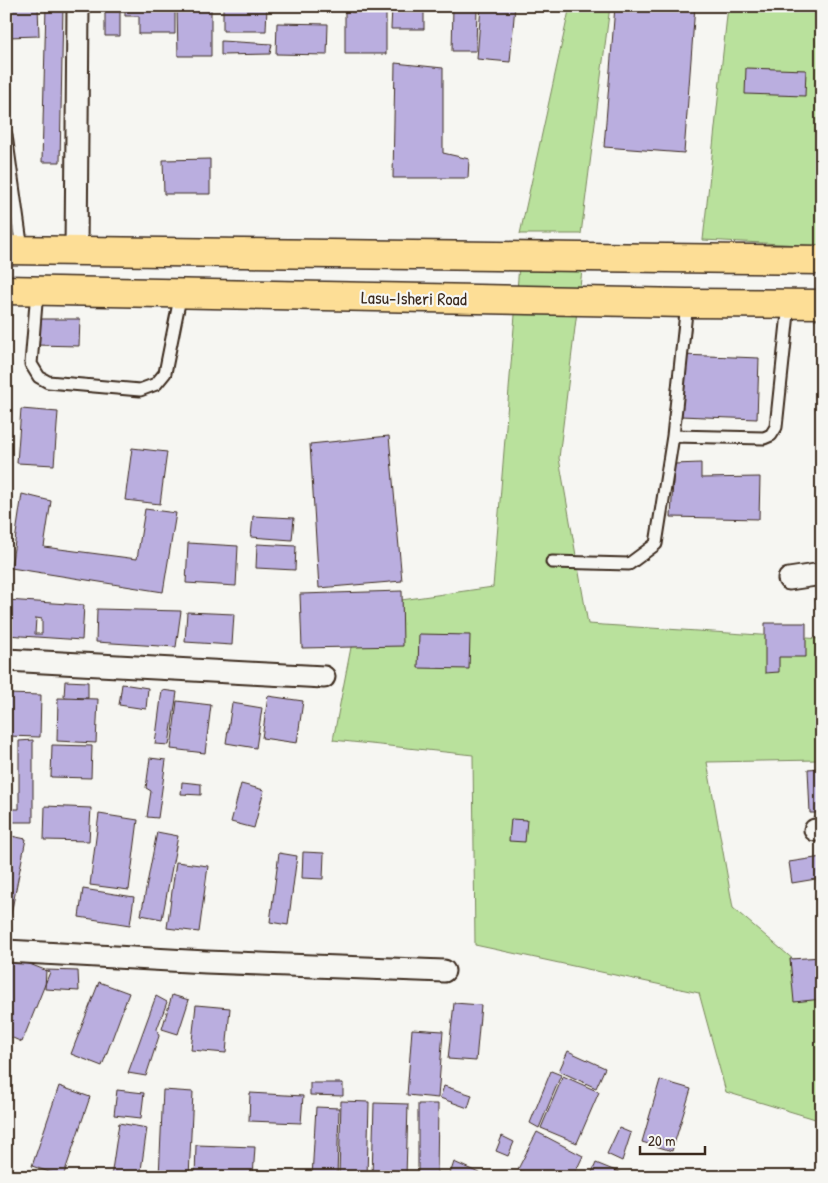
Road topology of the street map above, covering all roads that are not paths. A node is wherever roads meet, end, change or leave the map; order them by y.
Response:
1 (78, 6) edge
2 (6, 135) edge
3 (14, 250) edge
4 (76, 251) junction
5 (822, 260) edge
6 (6, 290) edge
7 (37, 290) junction
8 (181, 293) junction
9 (687, 303) junction
10 (789, 304) junction
11 (822, 304) edge
12 (673, 436) junction
13 (552, 562) dead end
14 (822, 574) edge
15 (789, 579) dead end
16 (6, 660) edge
17 (324, 677) dead end
18 (6, 952) edge
19 (444, 971) dead end

1 - 4 street
2 - 3 lane
3 - 4 main road
4 - 5 main road
6 - 7 main road, Lasu-Isheri Road
7 - 8 main road, Lasu-Isheri Road
7 - 8 lane
8 - 9 main road, Lasu-Isheri Road
9 - 10 main road, Lasu-Isheri Road
9 - 12 lane
10 - 11 main road, Lasu-Isheri Road
10 - 12 lane
12 - 13 lane
14 - 15 street
16 - 17 street
18 - 19 street

